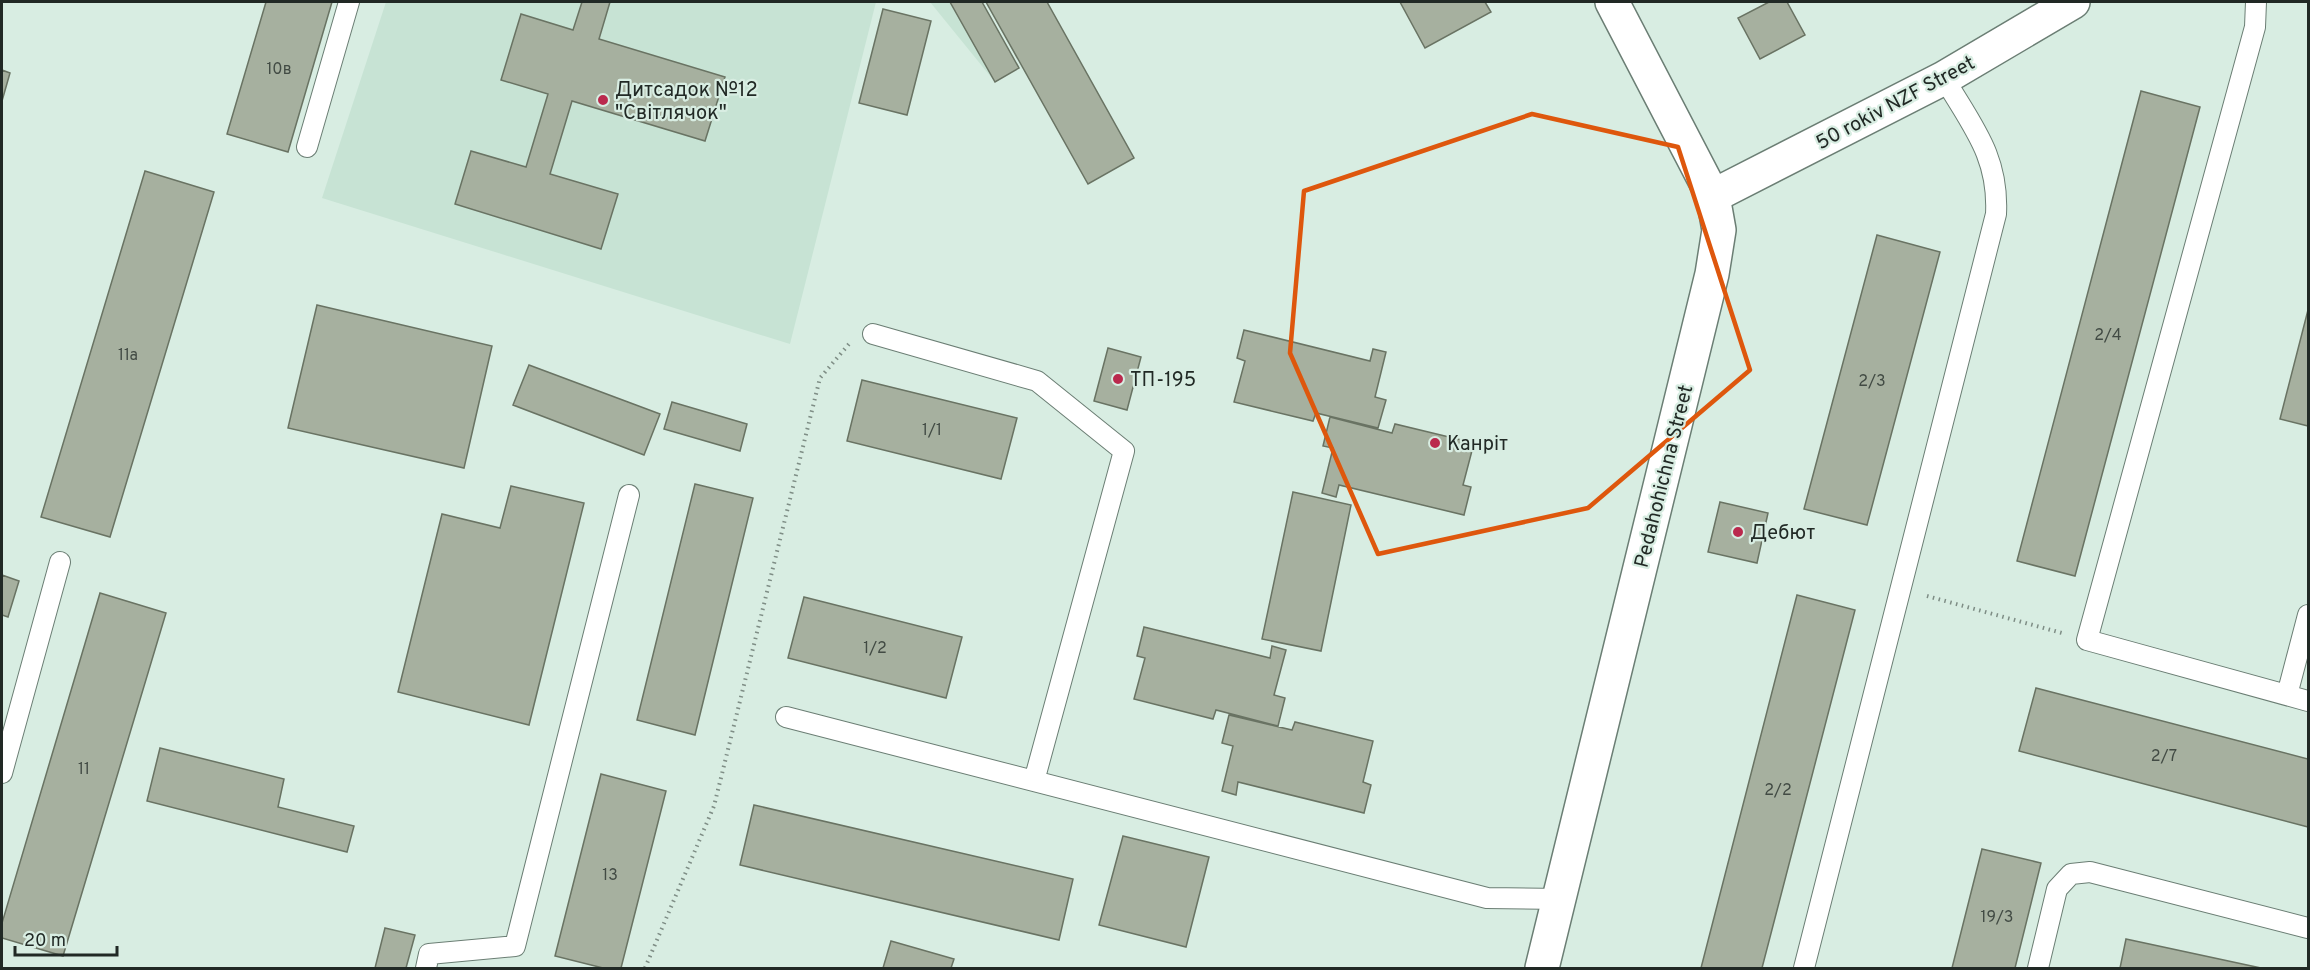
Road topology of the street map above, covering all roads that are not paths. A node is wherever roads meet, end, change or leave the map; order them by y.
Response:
1 (349, 2) edge
2 (1612, 2) edge
3 (2073, 2) edge
4 (2256, 2) edge
5 (1944, 78) junction
6 (307, 147) dead end
7 (1713, 196) junction
8 (873, 334) road end
9 (629, 495) dead end
10 (60, 562) dead end
11 (2308, 615) edge
12 (2287, 695) junction
13 (2308, 701) edge
14 (786, 717) dead end
15 (2, 773) edge
16 (1034, 781) junction
17 (1561, 899) junction
18 (2308, 928) edge
19 (426, 969) edge
20 (1542, 969) edge
21 (1804, 969) edge
22 (2038, 969) edge

1 - 6 lane
2 - 7 main road, Pedahohichna Street
3 - 5 main road, 50 rokiv NZF Street
4 - 12 lane
5 - 7 main road, 50 rokiv NZF Street
5 - 21 lane
7 - 17 main road, Pedahohichna Street
8 - 16 lane
9 - 19 lane
10 - 15 lane
11 - 12 lane
12 - 13 lane
14 - 16 lane
16 - 17 lane
17 - 20 main road, Pedahohichna Street
18 - 22 lane

